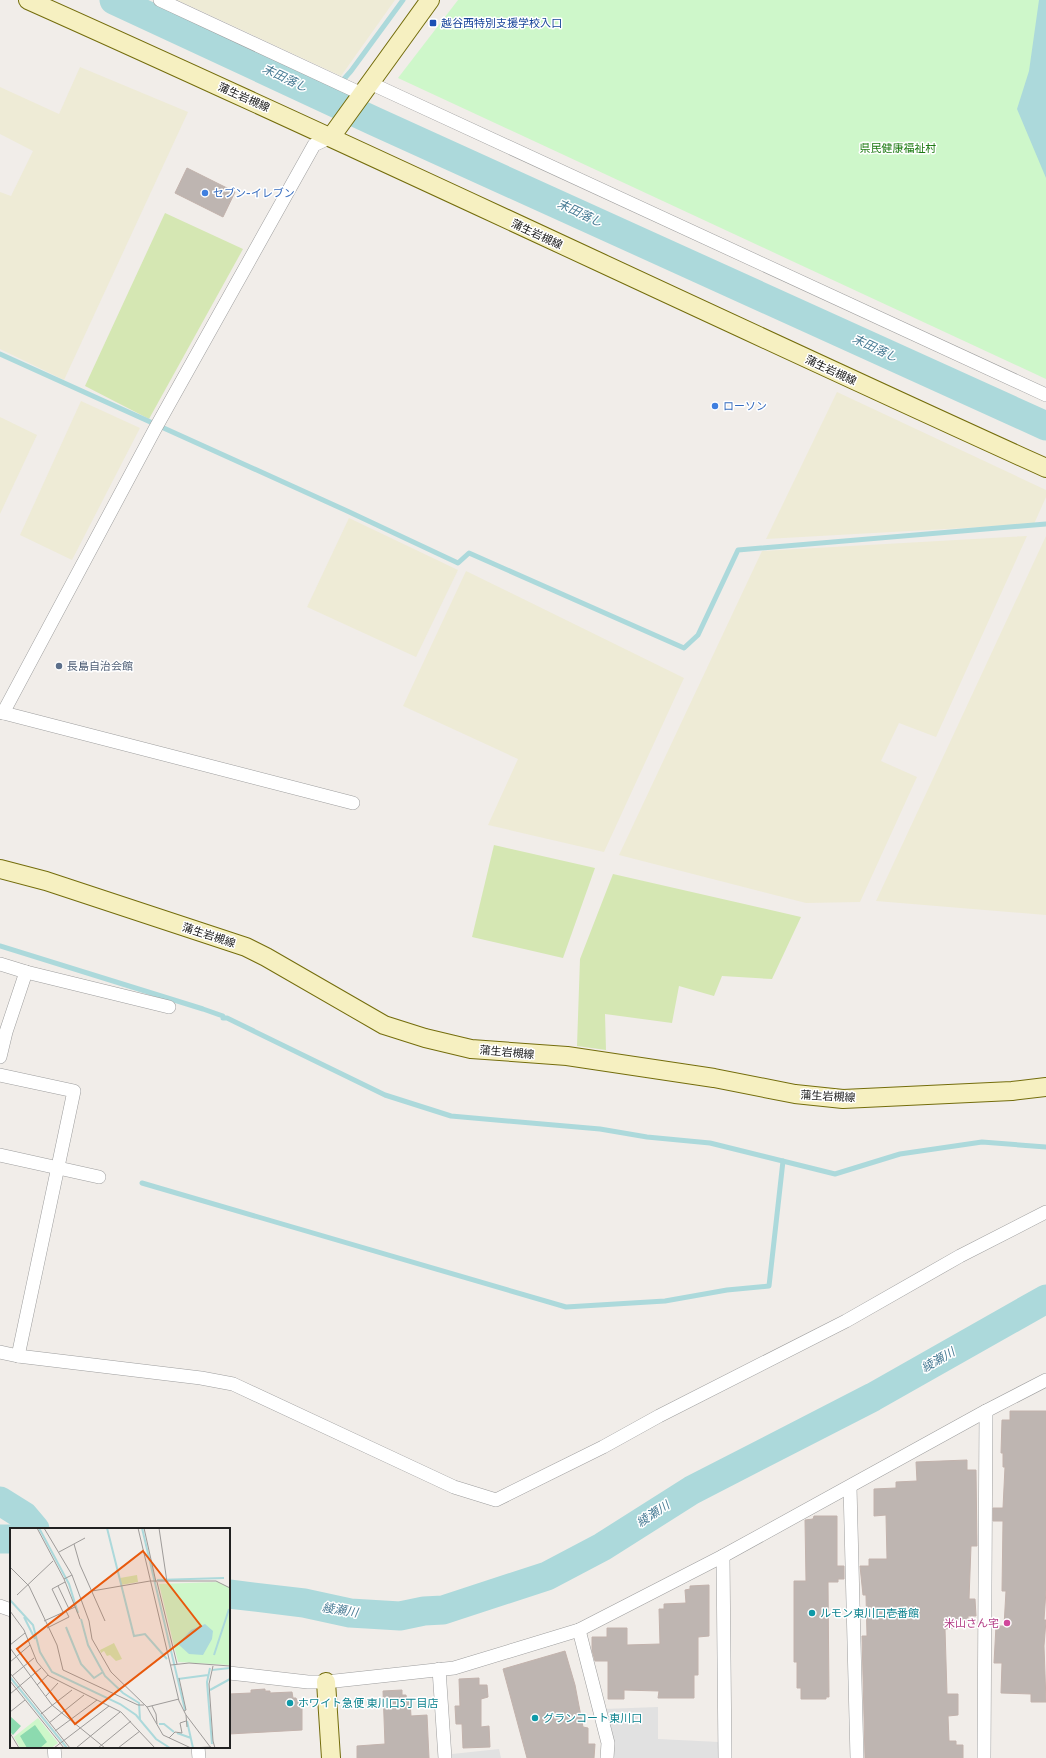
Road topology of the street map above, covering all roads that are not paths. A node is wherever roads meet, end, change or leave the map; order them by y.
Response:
1 (28, 0) edge
2 (160, 0) edge
3 (430, 0) edge
4 (366, 88) junction
5 (331, 136) junction
6 (1046, 395) edge
7 (1046, 468) edge
8 (2, 712) edge
9 (353, 803) dead end
10 (0, 870) edge
11 (0, 964) edge
12 (26, 972) junction
13 (169, 1007) dead end
14 (3, 1032) edge
15 (0, 1057) edge
16 (0, 1075) edge
17 (1046, 1087) edge
18 (0, 1155) edge
19 (59, 1167) junction
20 (99, 1177) dead end
21 (1046, 1212) edge
22 (0, 1352) edge
23 (18, 1356) junction
24 (1046, 1380) edge
25 (986, 1411) junction
26 (850, 1487) junction
27 (723, 1556) junction
28 (0, 1606) edge
29 (10, 1610) edge
30 (578, 1630) junction
31 (439, 1669) junction
32 (230, 1673) edge
33 (326, 1682) junction
34 (54, 1748) edge
35 (55, 1758) edge
36 (331, 1758) edge
37 (445, 1758) edge
38 (607, 1758) edge
39 (725, 1758) edge
40 (857, 1758) edge
41 (984, 1758) edge

1 - 5 main road, 蒲生岩槻線
2 - 4 street
3 - 4 main road
4 - 5 main road
4 - 6 street
5 - 7 main road, 蒲生岩槻線
5 - 8 street
8 - 9 street
10 - 17 main road, 蒲生岩槻線
11 - 12 street
12 - 13 street
12 - 14 street
14 - 15 street
16 - 19 street
18 - 19 street
19 - 20 street
19 - 23 street
21 - 23 street
22 - 23 street
24 - 25 street
25 - 26 street
25 - 41 street
26 - 27 street
26 - 40 street
27 - 30 street
27 - 39 street
28 - 29 street
30 - 31 street
30 - 38 street
31 - 33 street
31 - 37 street
32 - 33 street
33 - 36 main road
34 - 35 street

